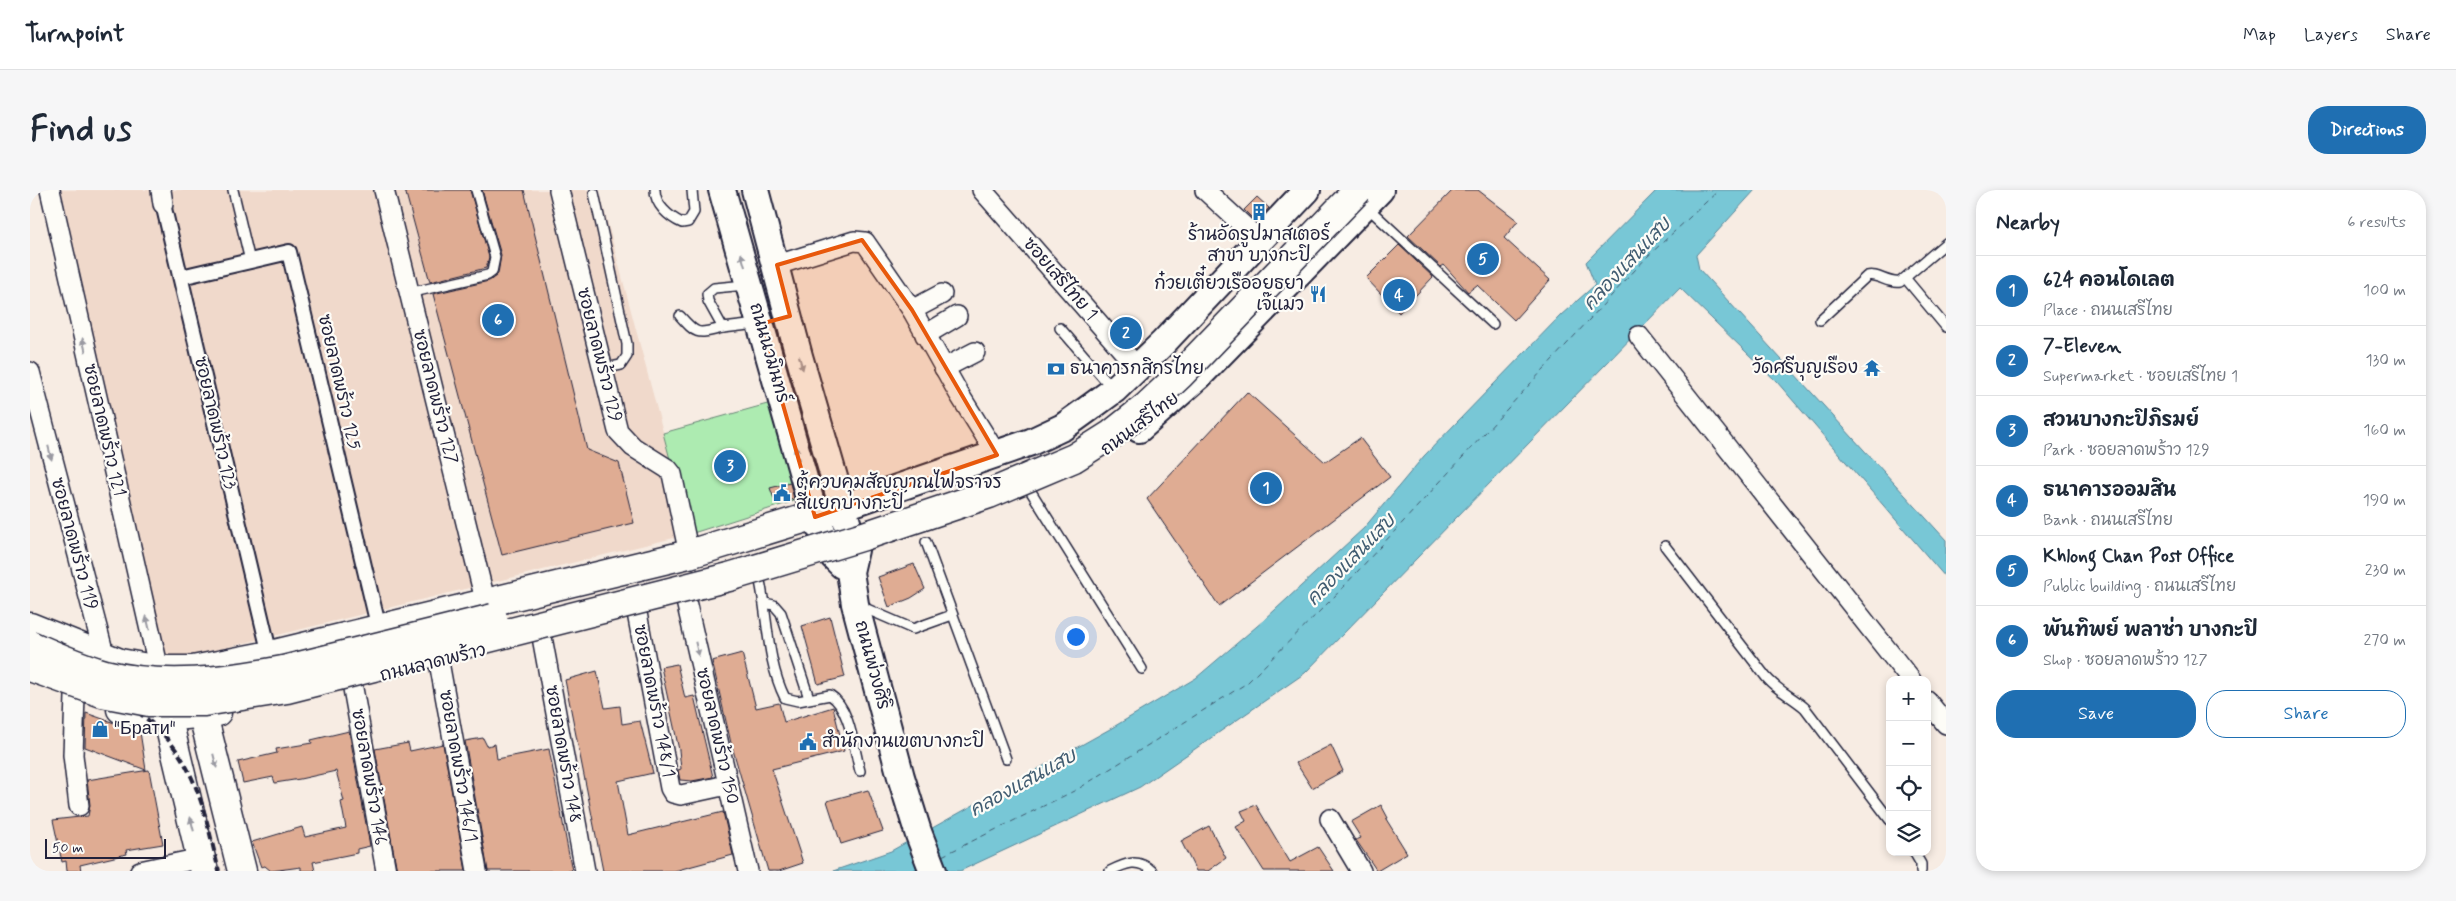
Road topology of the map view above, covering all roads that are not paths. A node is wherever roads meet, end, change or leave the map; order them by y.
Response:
1 (50, 190) edge
2 (234, 190) edge
3 (384, 190) edge
4 (476, 190) edge
5 (559, 190) edge
6 (655, 190) edge
7 (692, 190) edge
8 (722, 190) edge
9 (755, 190) edge
10 (982, 190) edge
11 (1205, 190) edge
12 (1307, 190) edge
13 (1331, 190) edge
14 (594, 193) dead end
15 (1367, 195) edge
16 (162, 197) edge
17 (1260, 240) junction
18 (1946, 243) edge
19 (250, 261) junction
20 (777, 265) junction
21 (181, 277) junction
22 (1906, 279) junction
23 (750, 285) junction
24 (409, 293) junction
25 (942, 294) dead end
26 (912, 310) junction
27 (680, 316) dead end
28 (790, 316) junction
29 (957, 316) dead end
30 (1820, 320) dead end
31 (760, 324) junction
32 (1492, 324) dead end
33 (1946, 327) edge
34 (723, 328) junction
35 (1060, 328) dead end
36 (925, 335) junction
37 (1639, 336) dead end
38 (975, 352) dead end
39 (944, 368) junction
40 (1138, 368) junction
41 (601, 369) junction
42 (30, 372) edge
43 (1114, 390) junction
44 (997, 455) junction
45 (1030, 490) junction
46 (842, 507) junction
47 (815, 517) junction
48 (926, 542) dead end
49 (1665, 546) dead end
50 (689, 554) junction
51 (846, 560) junction
52 (762, 592) junction
53 (686, 601) junction
54 (486, 604) junction
55 (856, 604) junction
56 (637, 613) junction
57 (952, 615) junction
58 (30, 627) edge
59 (379, 629) junction
60 (542, 637) junction
61 (30, 645) edge
62 (270, 655) junction
63 (105, 658) junction
64 (439, 662) junction
65 (30, 667) edge
66 (1142, 669) dead end
67 (159, 670) junction
68 (193, 670) junction
69 (1908, 676) edge
70 (30, 678) edge
71 (352, 684) junction
72 (75, 696) junction
73 (808, 698) junction
74 (1931, 705) edge
75 (203, 714) junction
76 (166, 717) junction
77 (1946, 724) edge
78 (1006, 759) dead end
79 (860, 771) dead end
80 (727, 785) junction
81 (78, 806) dead end
82 (1886, 815) edge
83 (1330, 819) dead end
84 (1916, 856) edge
85 (203, 865) edge
86 (140, 871) edge
87 (242, 871) edge
88 (386, 871) edge
89 (477, 871) edge
90 (585, 871) edge
91 (748, 871) edge
92 (933, 871) edge
93 (1110, 871) edge
94 (1152, 871) edge
95 (1361, 871) edge
96 (1921, 871) edge

67 -> 1 street, ซอยลาดพร้าว 121
2 - 19 lane
3 - 24 street, ซอยลาดพร้าว 127
4 - 24 lane
5 - 41 street, ซอยลาดพร้าว 129
6 - 7 lane
23 -> 8 main road, ถนนนวมินทร์
9 - 20 main road, ถนนนวมินทร์
10 - 40 street, ซอยเสรีไทย 1
11 - 17 street
12 - 17 main road
13 - 61 main road, bridge
14 - 41 lane
15 - 32 lane
15 - 45 main road, ถนนเสรีไทย
15 - 65 main road, bridge
16 - 21 street, ซอยลาดพร้าว 123
17 - 40 main road
18 - 22 lane
19 - 21 street, ซอยลาดพร้าว 125
19 - 59 street, ซอยลาดพร้าว 125
20 - 26 street
20 - 28 main road, ถนนนวมินทร์
21 - 62 street, ซอยลาดพร้าว 123
22 - 30 lane
22 - 33 lane
23 - 31 main road, ถนนนวมินทร์
23 - 34 lane
24 - 54 street, ซอยลาดพร้าว 127
25 - 26 street
26 - 36 street
27 - 34 lane
28 - 31 main road
28 -> 46 main road, ถนนนวมินทร์
29 - 36 street
31 - 34 lane
47 -> 31 main road, ถนนนวมินทร์
35 - 43 lane
36 - 39 street
37 - 69 street
38 - 39 street
39 - 44 street
40 - 43 main road
41 - 50 street, ซอยลาดพร้าว 129
42 -> 63 street, ซอยลาดพร้าว 119
43 - 44 main road
44 - 46 main road
45 - 51 main road, ถนนเสรีไทย
45 - 66 lane
46 - 47 main road
46 - 51 main road, ถนนพ่วงศิริ
47 - 50 main road
47 - 51 main road, ถนนพ่วงศิริ
48 - 57 lane
49 - 82 lane
50 - 54 main road
51 - 52 main road, ถนนลาดพร้าว
51 - 55 main road, ถนนพ่วงศิริ
52 - 53 main road, ถนนลาดพร้าว
52 - 73 lane
52 - 73 lane
53 - 56 main road, ถนนลาดพร้าว
53 -> 80 street, ซอยลาดพร้าว 150
54 - 59 main road
55 - 57 lane
55 - 92 main road, ถนนพ่วงศิริ
56 - 60 main road, ถนนลาดพร้าว
56 - 80 street, ซอยลาดพร้าว 148/1
57 - 78 lane
58 - 63 main road
59 - 62 main road
60 - 64 main road, ถนนลาดพร้าว
60 - 90 street, ซอยลาดพร้าว 148
62 - 68 main road
63 - 67 main road
64 - 71 main road, ถนนลาดพร้าว
64 - 89 street, ซอยลาดพร้าว 146/1
67 - 68 main road
67 - 76 main road
68 - 75 main road
70 - 72 main road, ถนนลาดพร้าว
71 - 75 main road, ถนนลาดพร้าว
71 - 88 street, ซอยลาดพร้าว 146
72 - 76 main road, ถนนลาดพร้าว
72 - 81 street
73 - 79 lane
74 - 77 street
75 - 76 main road, ถนนลาดพร้าว
75 -> 87 main road
85 -> 76 main road
80 - 91 street, ซอยลาดพร้าว 150
83 - 95 street
84 - 96 lane
85 - 86 street
93 - 94 lane

